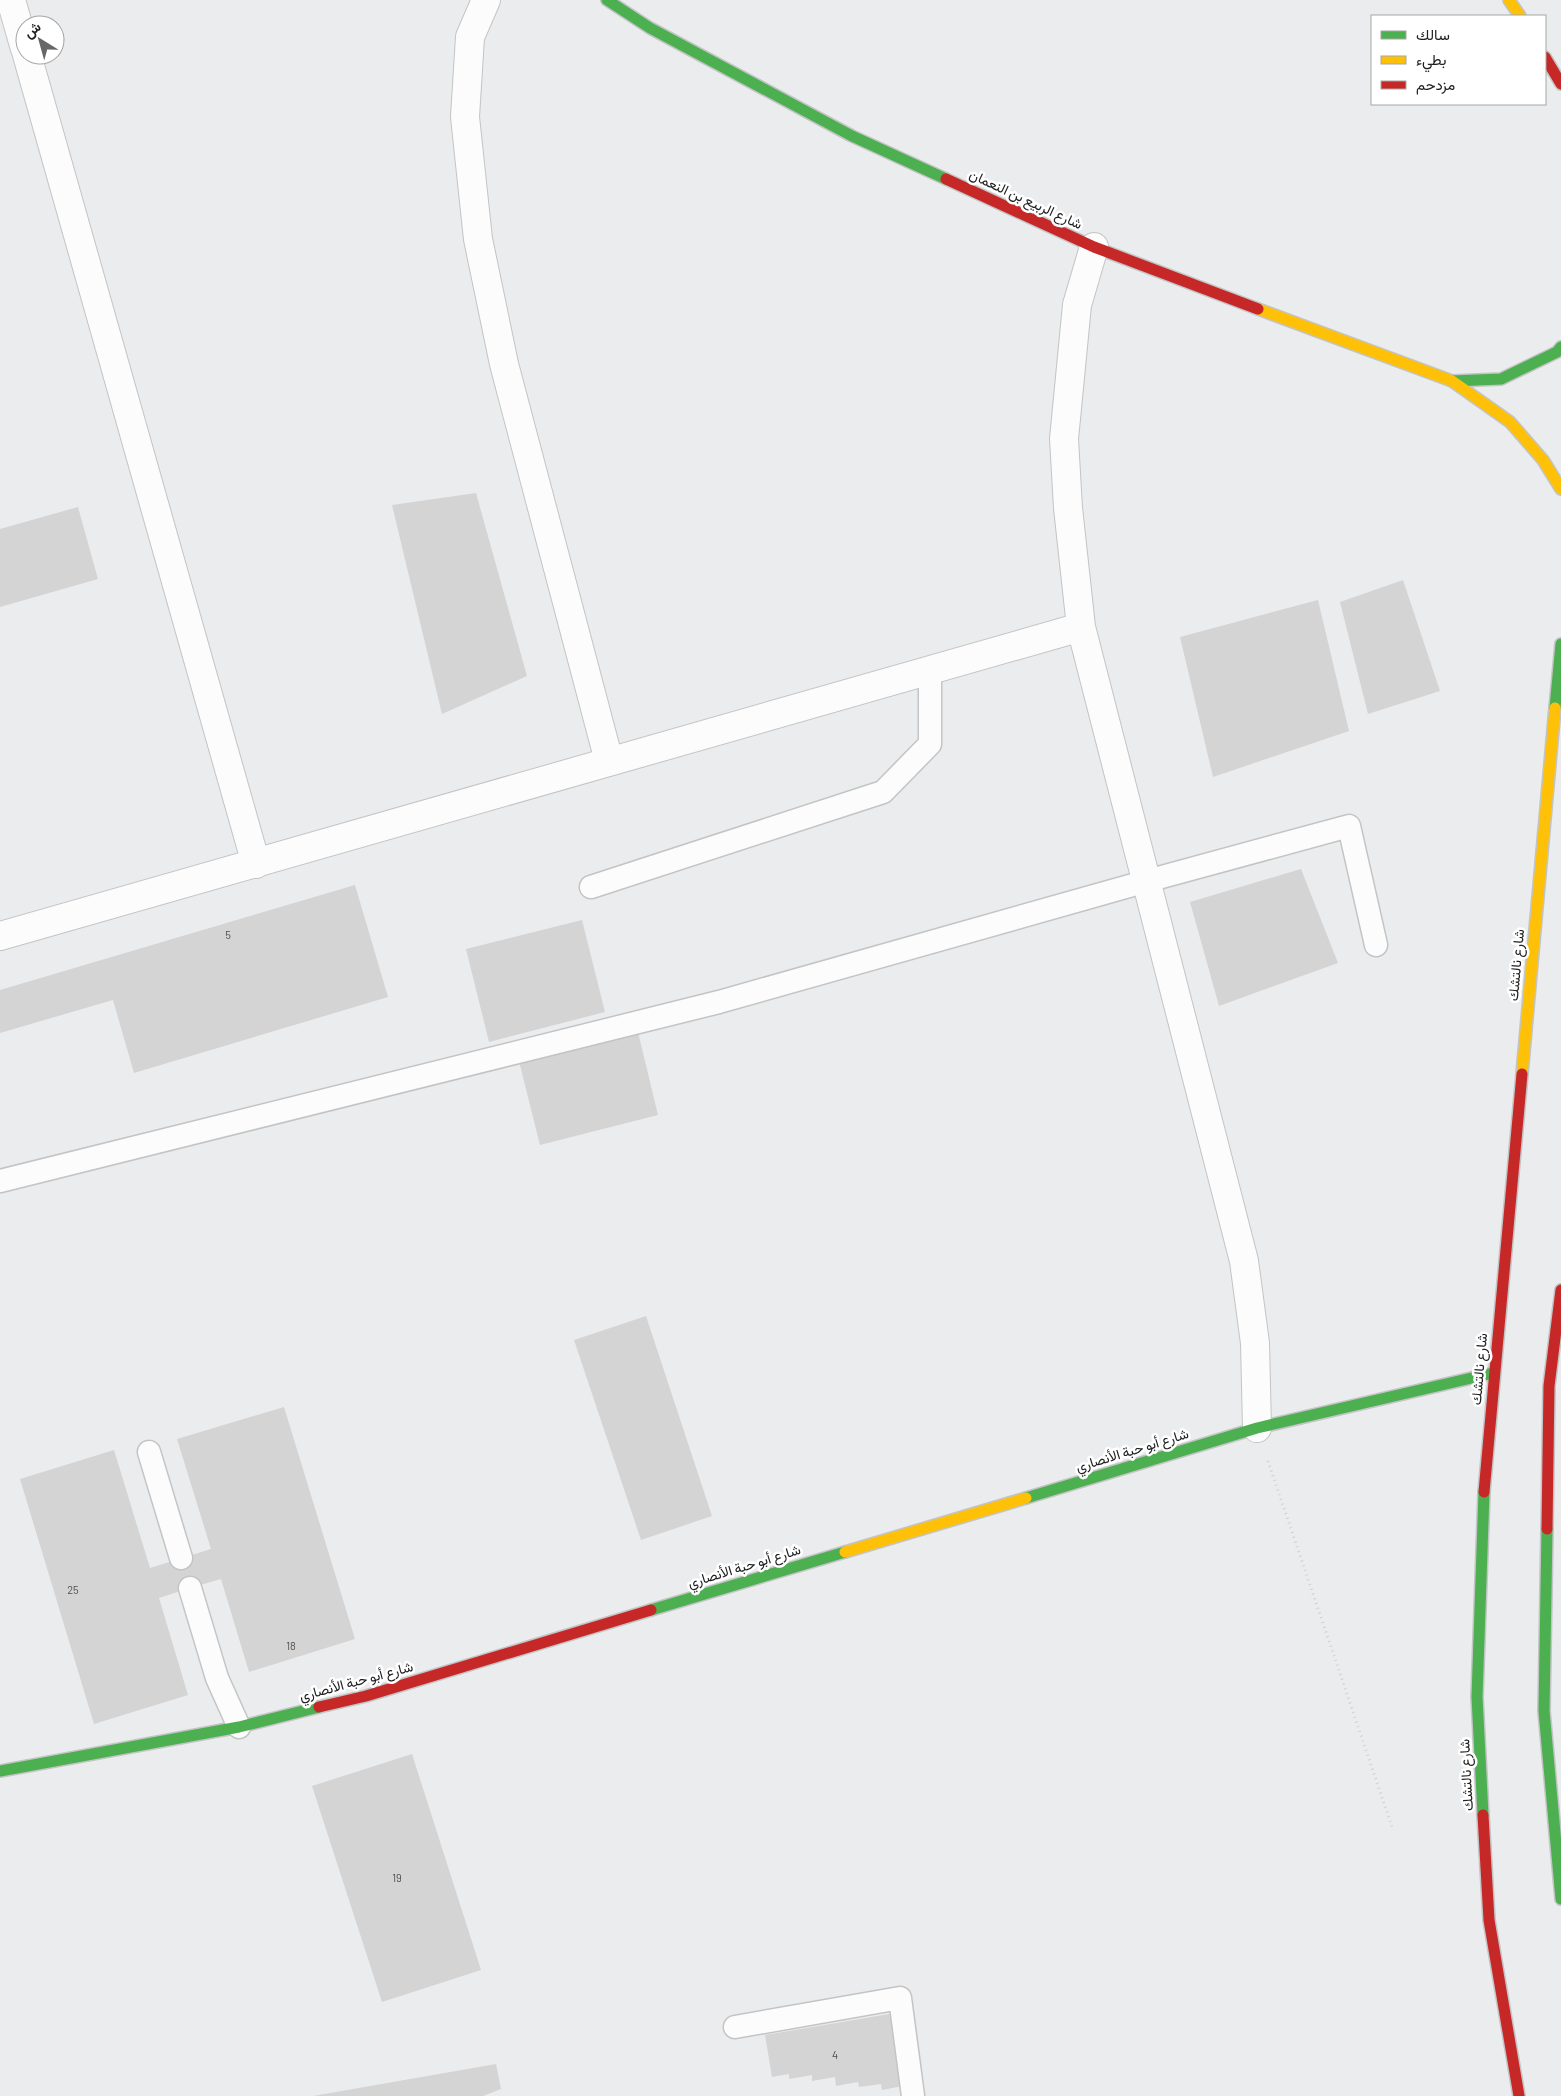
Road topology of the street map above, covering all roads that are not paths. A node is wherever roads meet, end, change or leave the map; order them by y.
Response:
1 (11, 0) edge
2 (486, 0) edge
3 (607, 0) edge
4 (1509, 0) edge
5 (15, 15) edge
6 (1519, 15) edge
7 (1546, 58) edge
8 (30, 65) edge
9 (1561, 84) edge
10 (1094, 247) junction
11 (1561, 347) edge
12 (1452, 381) junction
13 (1561, 489) edge
14 (1081, 627) junction
15 (1561, 644) edge
16 (930, 671) junction
17 (609, 761) junction
18 (256, 864) junction
19 (1147, 881) junction
20 (591, 887) dead end
21 (0, 936) edge
22 (1376, 944) dead end
23 (0, 1181) edge
24 (1561, 1290) edge
25 (1493, 1373) junction
26 (1555, 1380) edge
27 (1257, 1428) junction
28 (149, 1452) dead end
29 (181, 1558) dead end
30 (190, 1588) dead end
31 (239, 1727) junction
32 (0, 1770) edge
33 (1561, 1900) edge
34 (735, 2028) dead end
35 (1513, 2092) edge
36 (913, 2096) edge

1 - 5 street
2 - 17 street
3 - 10 main road, شارع الربيع بن النعمان
4 - 6 main road
7 - 9 main road
8 - 18 street
10 - 12 main road, شارع الربيع بن النعمان
10 - 14 street
11 - 12 main road, شارع الربيع بن النعمان
12 - 13 main road, شارع الربيع بن النعمان
14 - 16 street
14 - 19 street
15 - 25 main road, شارع نالتشك
16 - 17 street
16 - 20 lane
17 - 18 street
18 - 21 street
19 - 22 lane
19 - 23 lane
19 - 27 street
24 - 26 main road
25 - 27 main road, شارع أبو حبة الأنصاري
25 - 35 main road, شارع نالتشك
26 - 33 main road
27 - 31 main road, شارع أبو حبة الأنصاري
28 - 29 lane
30 - 31 lane
31 - 32 main road, شارع أبو حبة الأنصاري
34 - 36 lane

